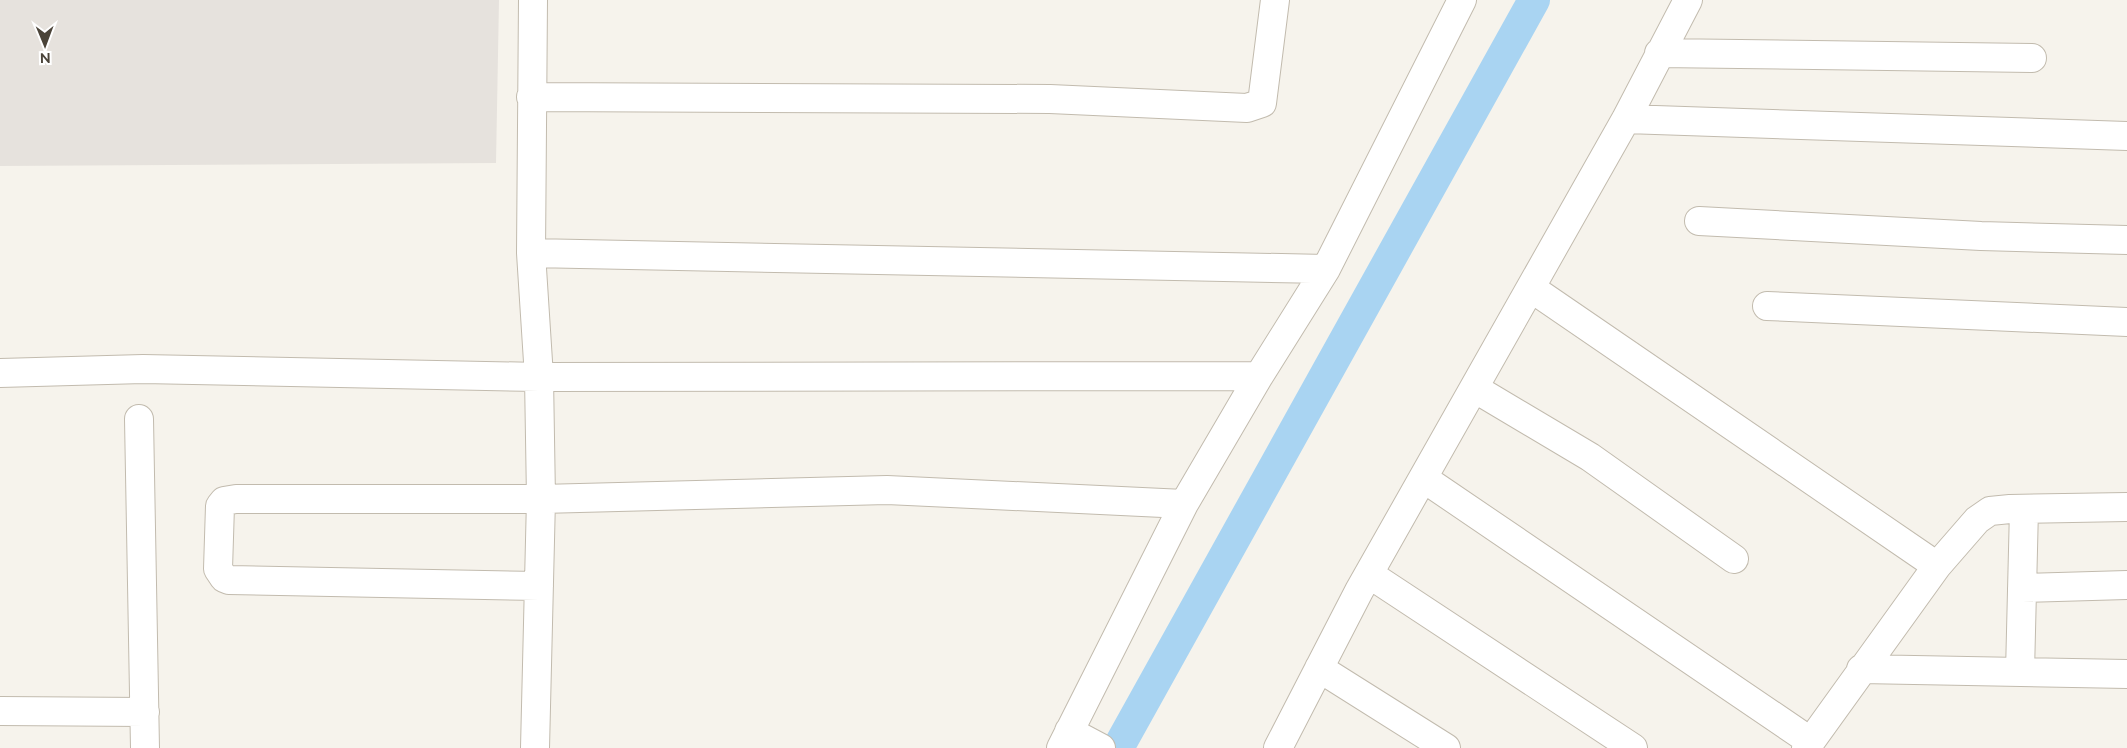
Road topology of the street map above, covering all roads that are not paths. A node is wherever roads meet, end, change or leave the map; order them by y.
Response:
1 (533, 0) edge
2 (1275, 0) edge
3 (1462, 0) edge
4 (1688, 0) edge
5 (1660, 54) junction
6 (2032, 58) dead end
7 (531, 97) junction
8 (1626, 119) junction
9 (2127, 136) edge
10 (1699, 221) dead end
11 (2127, 240) edge
12 (531, 253) junction
13 (1326, 269) junction
14 (1531, 288) junction
15 (1767, 306) dead end
16 (2127, 322) edge
17 (0, 373) edge
18 (539, 376) junction
19 (1259, 376) junction
20 (1474, 388) junction
21 (139, 419) dead end
22 (1423, 478) junction
23 (541, 499) junction
24 (1184, 504) junction
25 (2127, 507) edge
26 (2024, 509) junction
27 (1734, 559) dead end
28 (1937, 566) junction
29 (1369, 574) junction
30 (2127, 585) edge
31 (539, 586) junction
32 (2022, 588) junction
33 (1319, 668) junction
34 (1861, 669) junction
35 (2020, 672) junction
36 (2127, 674) edge
37 (0, 710) edge
38 (145, 712) junction
39 (1065, 739) edge
40 (1808, 745) edge
41 (146, 748) edge
42 (535, 748) edge
43 (1101, 748) edge
44 (1278, 748) edge
45 (1446, 748) edge
46 (1633, 748) edge

1 - 7 street
2 - 7 street
3 - 13 street
4 - 5 street
5 - 6 street
5 - 8 street
7 - 12 street
8 - 9 street
8 - 14 street
10 - 11 street
12 - 13 street
12 - 18 street
13 - 19 street
14 - 20 street
14 - 28 street
15 - 16 street
17 - 18 street
18 - 19 street
18 - 23 street
19 - 24 street
20 - 22 street
20 - 27 street
21 - 38 street
22 - 29 street
22 - 40 street
23 - 24 street
23 - 31 street
23 - 31 street
24 - 39 street
25 - 26 street
26 - 28 street
26 - 32 street
28 - 34 street
29 - 33 street
29 - 46 street
30 - 32 street
31 - 42 street
32 - 35 street
33 - 44 street
33 - 45 street
34 - 35 street
34 - 40 street
35 - 36 street
37 - 38 street
38 - 41 street
39 - 43 street

